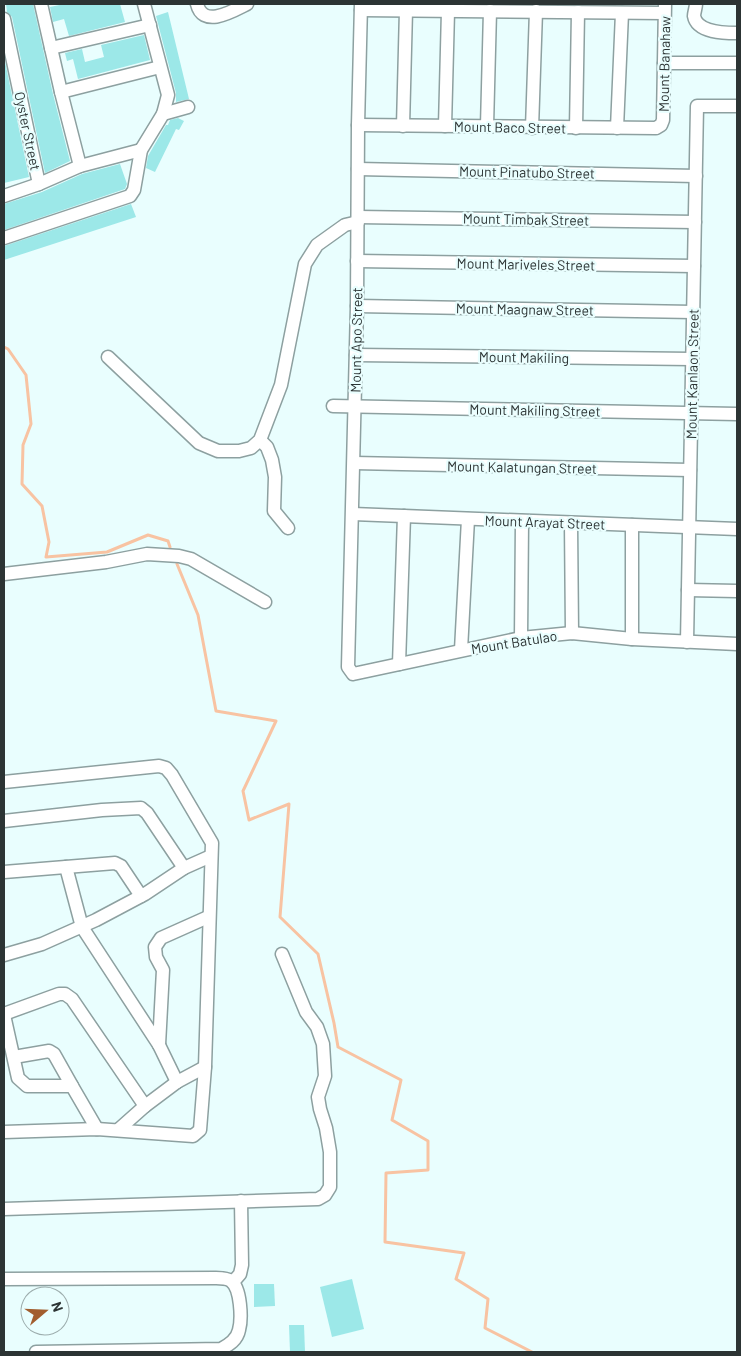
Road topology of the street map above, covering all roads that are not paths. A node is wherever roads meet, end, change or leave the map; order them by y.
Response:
1 (144, 4) edge
2 (197, 4) edge
3 (247, 4) edge
4 (696, 4) edge
5 (46, 5) edge
6 (361, 7) edge
7 (665, 9) edge
8 (406, 10) junction
9 (448, 10) junction
10 (490, 11) junction
11 (536, 11) junction
12 (578, 12) junction
13 (622, 13) junction
14 (4, 19) edge
15 (150, 25) junction
16 (737, 33) edge
17 (51, 48) junction
18 (664, 63) junction
19 (737, 63) edge
20 (160, 67) junction
21 (61, 92) junction
22 (737, 106) edge
23 (188, 107) dead end
24 (163, 114) junction
25 (358, 125) junction
26 (661, 125) joint
27 (403, 126) junction
28 (445, 126) junction
29 (487, 126) junction
30 (532, 128) junction
31 (576, 128) junction
32 (617, 128) junction
33 (140, 150) junction
34 (80, 166) junction
35 (358, 169) junction
36 (696, 176) junction
37 (39, 184) junction
38 (4, 196) edge
39 (358, 220) junction
40 (695, 222) junction
41 (4, 238) edge
42 (357, 261) junction
43 (694, 266) junction
44 (357, 306) junction
45 (693, 312) junction
46 (356, 355) junction
47 (108, 357) dead end
48 (692, 359) junction
49 (333, 406) dead end
50 (355, 406) junction
51 (691, 413) junction
52 (737, 414) edge
53 (260, 440) junction
54 (354, 464) junction
55 (690, 470) junction
56 (353, 514) junction
57 (404, 516) junction
58 (468, 519) junction
59 (522, 521) junction
60 (571, 523) junction
61 (632, 525) junction
62 (689, 527) junction
63 (288, 528) dead end
64 (737, 529) edge
65 (4, 574) edge
66 (688, 590) junction
67 (737, 591) edge
68 (265, 602) dead end
69 (572, 633) junction
70 (521, 638) junction
71 (632, 639) junction
72 (687, 642) junction
73 (737, 644) edge
74 (461, 650) junction
75 (399, 664) junction
76 (353, 674) joint
77 (4, 782) edge
78 (4, 821) edge
79 (211, 856) junction
80 (66, 867) junction
81 (184, 868) junction
82 (4, 872) edge
83 (141, 896) junction
84 (208, 917) junction
85 (82, 927) junction
86 (282, 954) dead end
87 (4, 955) edge
88 (4, 1014) edge
89 (159, 1045) junction
90 (14, 1057) junction
91 (205, 1067) junction
92 (177, 1082) junction
93 (72, 1086) junction
94 (145, 1106) junction
95 (97, 1129) junction
96 (118, 1130) junction
97 (4, 1132) edge
98 (241, 1201) junction
99 (4, 1209) edge
100 (4, 1279) edge
101 (233, 1282) junction
102 (36, 1352) edge

1 - 15 street
2 - 3 street
4 - 16 street
5 - 17 street
6 - 8 street
6 - 25 street, Mount Apo Street
7 - 13 street
7 - 18 street, Mount Banahaw
8 - 9 street
8 - 27 street
9 - 10 street
9 - 28 street
10 - 11 street
10 - 29 street
11 - 12 street
11 - 30 street
12 - 13 street
12 - 31 street
13 - 32 street
14 - 37 street, Oyster Street
15 - 17 street
15 - 20 street
17 - 21 street
18 - 19 street
18 - 26 street, Mount Banahaw
20 - 21 street
20 - 24 street
21 - 34 street
22 - 36 street, Mount Kanlaon Street
23 - 24 street
24 - 33 street
25 - 27 street, Mount Baco Street
25 - 35 street, Mount Apo Street
26 - 32 street, Mount Baco Street
27 - 28 street, Mount Baco Street
28 - 29 street, Mount Baco Street
29 - 30 street, Mount Baco Street
30 - 31 street, Mount Baco Street
31 - 32 street, Mount Baco Street
33 - 34 street
33 - 41 street
34 - 37 street
35 - 36 street, Mount Pinatubo Street
35 - 39 street, Mount Apo Street
36 - 40 street, Mount Kanlaon Street
37 - 38 street
39 - 40 street, Mount Timbak Street
39 - 42 street, Mount Apo Street
39 - 53 street
40 - 43 street, Mount Kanlaon Street
42 - 43 street, Mount Mariveles Street
42 - 44 street, Mount Apo Street
43 - 45 street, Mount Kanlaon Street
44 - 45 street, Mount Maagnaw Street
44 - 46 street, Mount Apo Street
45 - 48 street, Mount Kanlaon Street
46 - 48 street, Mount Makiling
46 - 50 street, Mount Apo Street
47 - 53 street
48 - 51 street, Mount Kanlaon Street
49 - 50 street, Mount Makiling Street
50 - 51 street, Mount Makiling Street
50 - 54 street, Mount Apo Street
51 - 52 street, Mount Makiling Street
51 - 55 street, Mount Kanlaon Street
53 - 63 street
54 - 55 street, Mount Kalatungan Street
54 - 56 street, Mount Apo Street
55 - 62 street, Mount Kanlaon Street
56 - 57 street, Mount Arayat Street
56 - 76 street, Mount Apo Street
57 - 58 street, Mount Arayat Street
57 - 75 street
58 - 59 street, Mount Arayat Street
58 - 74 street
59 - 60 street, Mount Arayat Street
59 - 70 street
60 - 61 street, Mount Arayat Street
60 - 69 street
61 - 62 street, Mount Arayat Street
61 - 71 street
62 - 64 street, Mount Arayat Street
62 - 66 street, Mount Kanlaon Street
65 - 68 street
66 - 67 street
66 - 72 street, Mount Kanlaon Street
69 - 70 street, Mount Batulao
69 - 71 street, Mount Batulao
70 - 74 street, Mount Batulao
71 - 72 street, Mount Batulao
72 - 73 street, Mount Batulao
74 - 75 street, Mount Batulao
75 - 76 street, Mount Batulao
77 - 79 street
78 - 81 street
79 - 81 street
79 - 84 street
80 - 82 street
80 - 83 street
80 - 85 street
81 - 83 street
83 - 85 street
84 - 89 street
84 - 91 street
85 - 87 street
85 - 89 street
86 - 98 street
88 - 90 street
88 - 94 street
89 - 92 street
90 - 93 street
90 - 93 street
91 - 92 street
91 - 96 street
92 - 94 street
93 - 95 street
94 - 96 street
95 - 96 street
95 - 97 street
98 - 99 street
98 - 101 street
100 - 101 street
101 - 102 street

